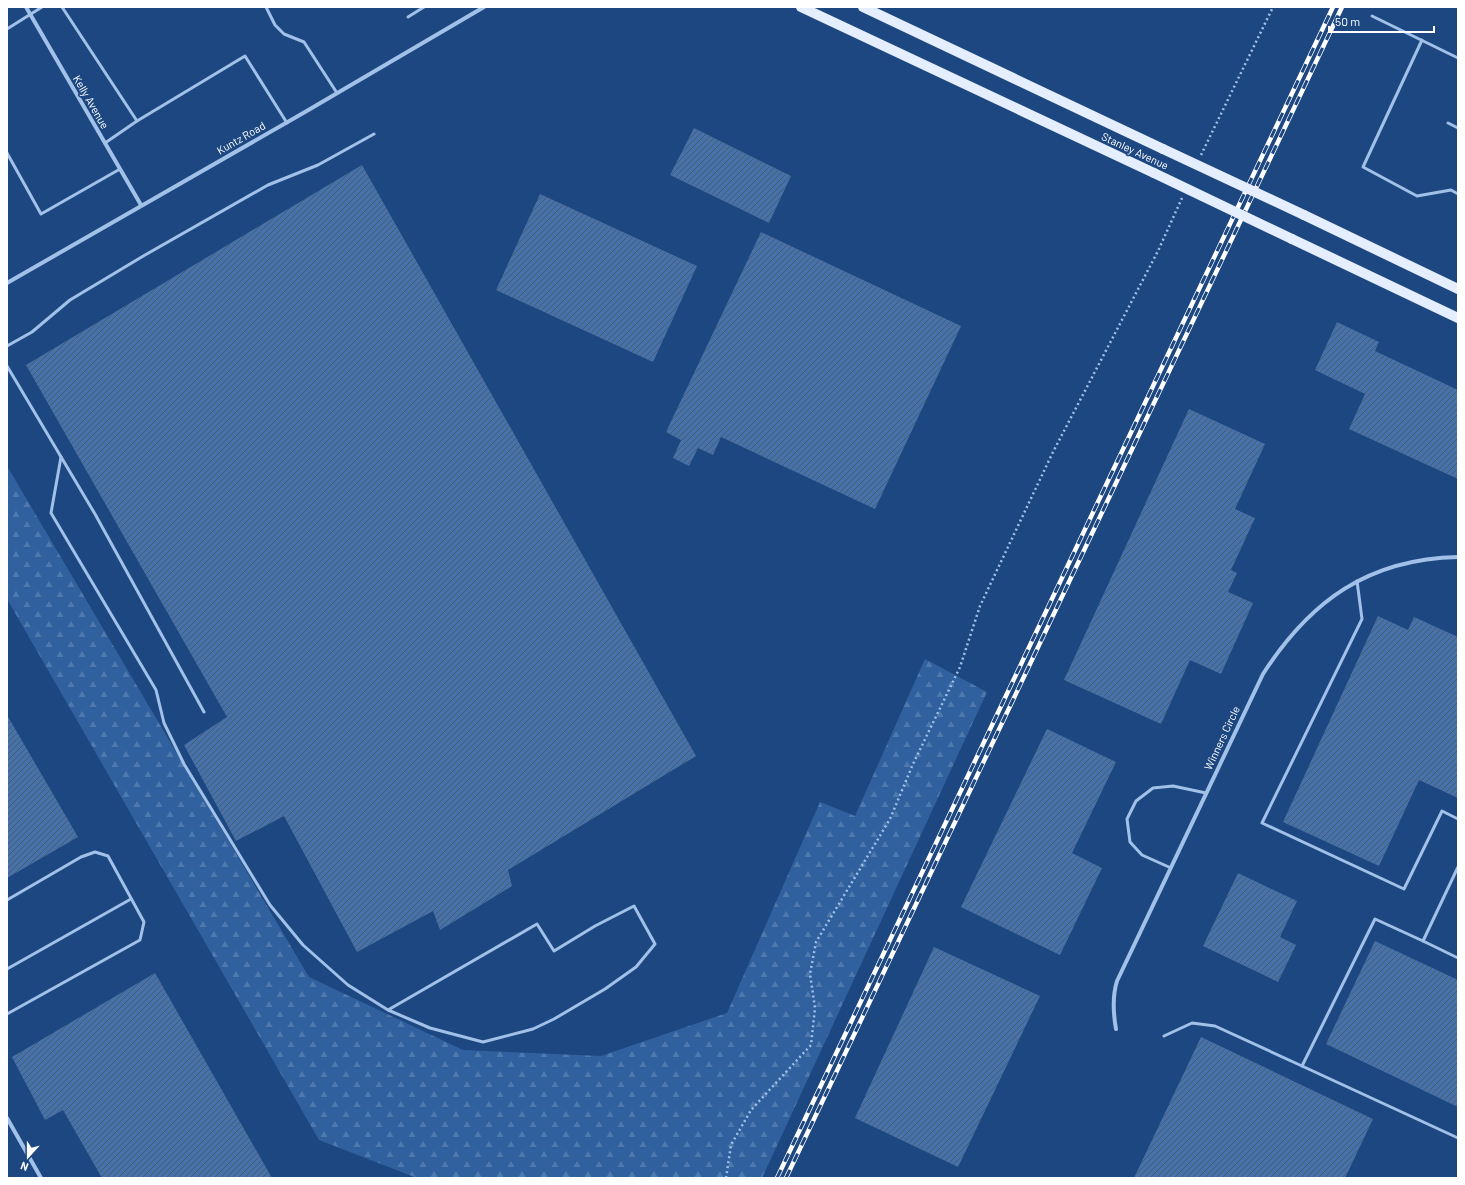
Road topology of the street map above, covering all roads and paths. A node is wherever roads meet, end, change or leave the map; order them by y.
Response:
1 (26, 7) edge
2 (42, 7) edge
3 (62, 7) edge
4 (266, 7) edge
5 (424, 7) edge
6 (484, 7) edge
7 (801, 7) edge
8 (863, 7) edge
9 (1274, 7) edge
10 (30, 15) junction
11 (1372, 16) dead end
12 (408, 17) dead end
13 (7, 29) edge
14 (1422, 40) junction
15 (1458, 58) edge
16 (337, 93) junction
17 (137, 121) junction
18 (1448, 122) dead end
19 (286, 123) junction
20 (1458, 128) edge
21 (374, 134) dead end
22 (105, 143) junction
23 (7, 153) edge
24 (1200, 157) dead end
25 (120, 169) junction
26 (1184, 193) dead end
27 (1458, 194) edge
28 (141, 206) junction
29 (7, 283) edge
30 (1458, 289) edge
31 (1458, 318) edge
32 (7, 346) edge
33 (7, 366) edge
34 (61, 457) junction
35 (1458, 557) edge
36 (1358, 581) junction
37 (204, 712) dead end
38 (1206, 794) junction
39 (1458, 820) edge
40 (1458, 867) edge
41 (1171, 868) junction
42 (131, 899) junction
43 (7, 900) edge
44 (1423, 941) junction
45 (1458, 958) edge
46 (7, 968) edge
47 (388, 1010) junction
48 (7, 1014) edge
49 (1116, 1029) dead end
50 (1164, 1036) dead end
51 (1302, 1066) junction
52 (7, 1118) edge
53 (1458, 1138) edge
54 (41, 1178) edge
55 (726, 1178) edge

1 - 10 street, Kelly Avenue
2 - 10 lane
3 - 17 lane
4 - 16 lane
5 - 12 lane
6 - 16 street, Kuntz Road
7 - 31 main road, Stanley Avenue, bridge
8 - 30 main road, Stanley Avenue, bridge
9 - 24 path
10 - 13 lane
10 - 22 street, Kelly Avenue
11 - 14 lane
14 - 15 lane
14 - 27 lane
16 - 19 street, Kuntz Road
17 - 19 lane
17 - 22 lane
18 - 20 lane
19 - 28 street, Kuntz Road
21 - 32 lane
22 - 25 street, Kelly Avenue
23 - 25 lane
25 - 28 street, Kelly Avenue
26 - 55 path
28 - 29 street, Kuntz Road
33 - 34 lane
34 - 37 lane
34 - 47 lane
35 - 36 street, Winners Circle
36 - 38 street, Winners Circle
36 - 39 lane
38 - 41 street, Winners Circle
38 - 41 lane
40 - 44 lane
41 - 49 street, Winners Circle
42 - 43 lane
42 - 46 lane
42 - 48 lane
44 - 45 lane
44 - 51 lane
47 - 47 lane
50 - 51 lane
51 - 53 lane
52 - 54 street

